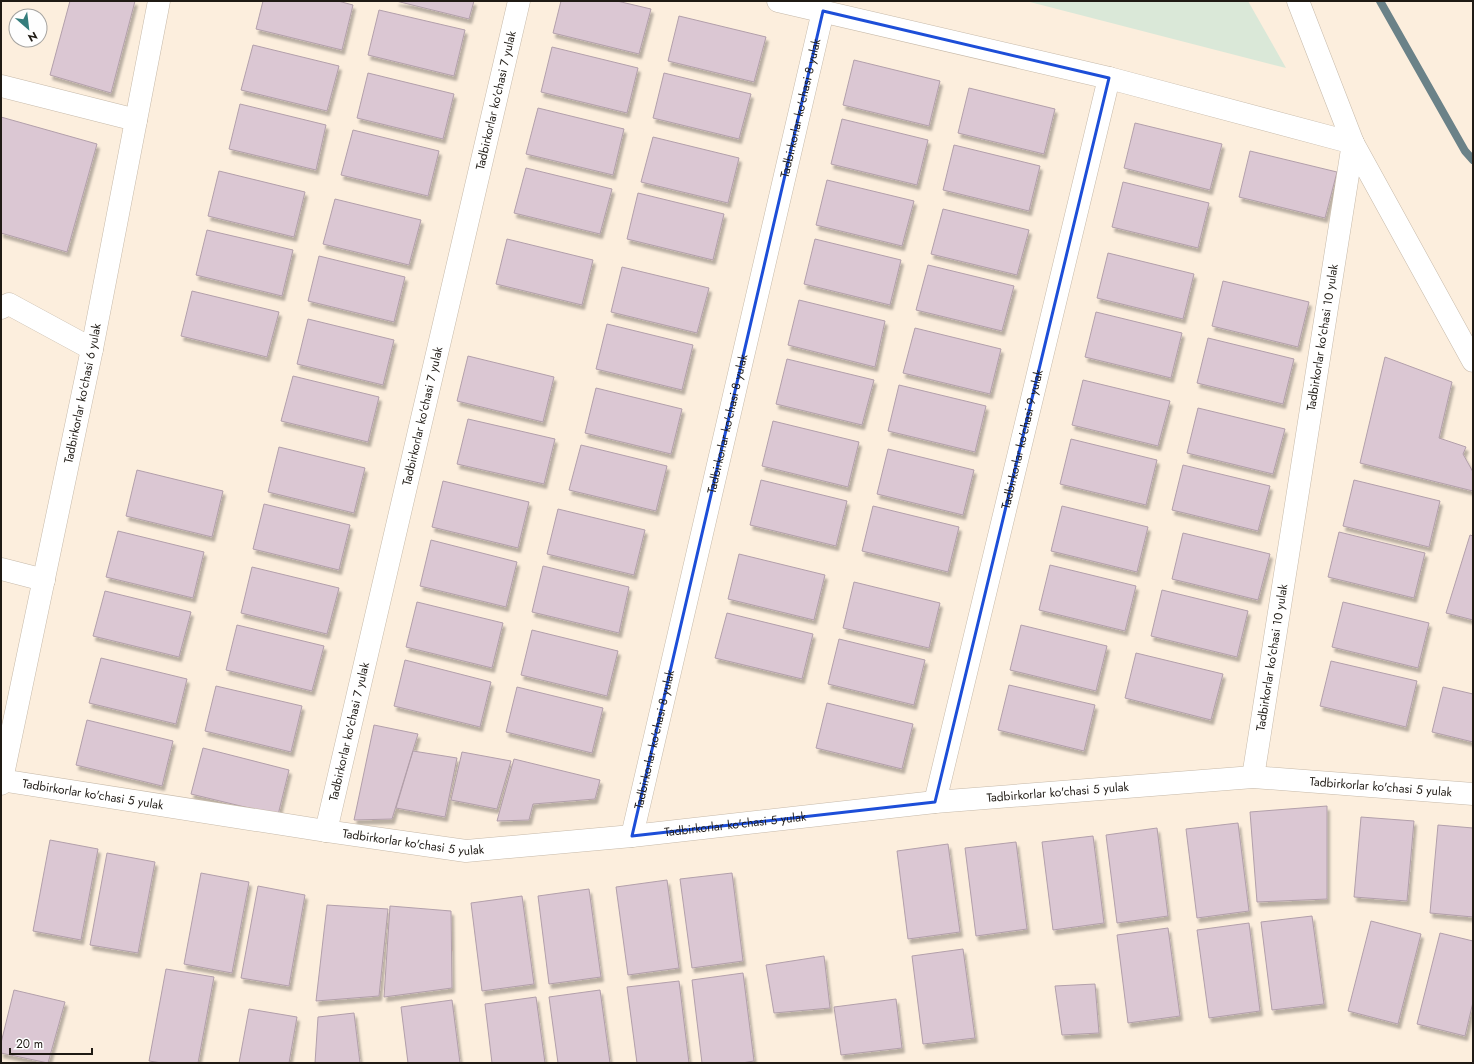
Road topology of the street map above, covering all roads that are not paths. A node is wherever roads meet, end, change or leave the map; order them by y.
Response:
1 (159, 1) edge
2 (520, 1) edge
3 (778, 1) edge
4 (1298, 1) edge
5 (823, 11) junction
6 (1109, 78) junction
7 (1, 86) edge
8 (136, 120) junction
9 (1353, 143) junction
10 (1, 308) edge
11 (92, 349) junction
12 (1473, 361) edge
13 (1, 569) edge
14 (44, 580) junction
15 (1253, 777) junction
16 (1, 781) edge
17 (1473, 794) edge
18 (935, 802) junction
19 (326, 831) junction
20 (632, 836) junction

1 - 8 street, Tadbirkorlar ko'chasi 6 yulak
2 - 19 street, Tadbirkorlar ko'chasi 7 yulak
3 - 5 street
4 - 9 street
5 - 6 street
5 - 20 street, Tadbirkorlar ko'chasi 8 yulak
6 - 9 street
6 - 18 street, Tadbirkorlar ko'chasi 9 yulak
7 - 8 street
8 - 11 street, Tadbirkorlar ko'chasi 6 yulak
9 - 12 street
9 - 15 street, Tadbirkorlar ko'chasi 10 yulak
10 - 11 street
11 - 14 street, Tadbirkorlar ko'chasi 6 yulak
13 - 14 street
14 - 16 street, Tadbirkorlar ko'chasi 6 yulak
15 - 17 street, Tadbirkorlar ko'chasi 5 yulak
15 - 18 street, Tadbirkorlar ko'chasi 5 yulak
16 - 19 street, Tadbirkorlar ko'chasi 5 yulak
18 - 20 street, Tadbirkorlar ko'chasi 5 yulak
19 - 20 street, Tadbirkorlar ko'chasi 5 yulak

